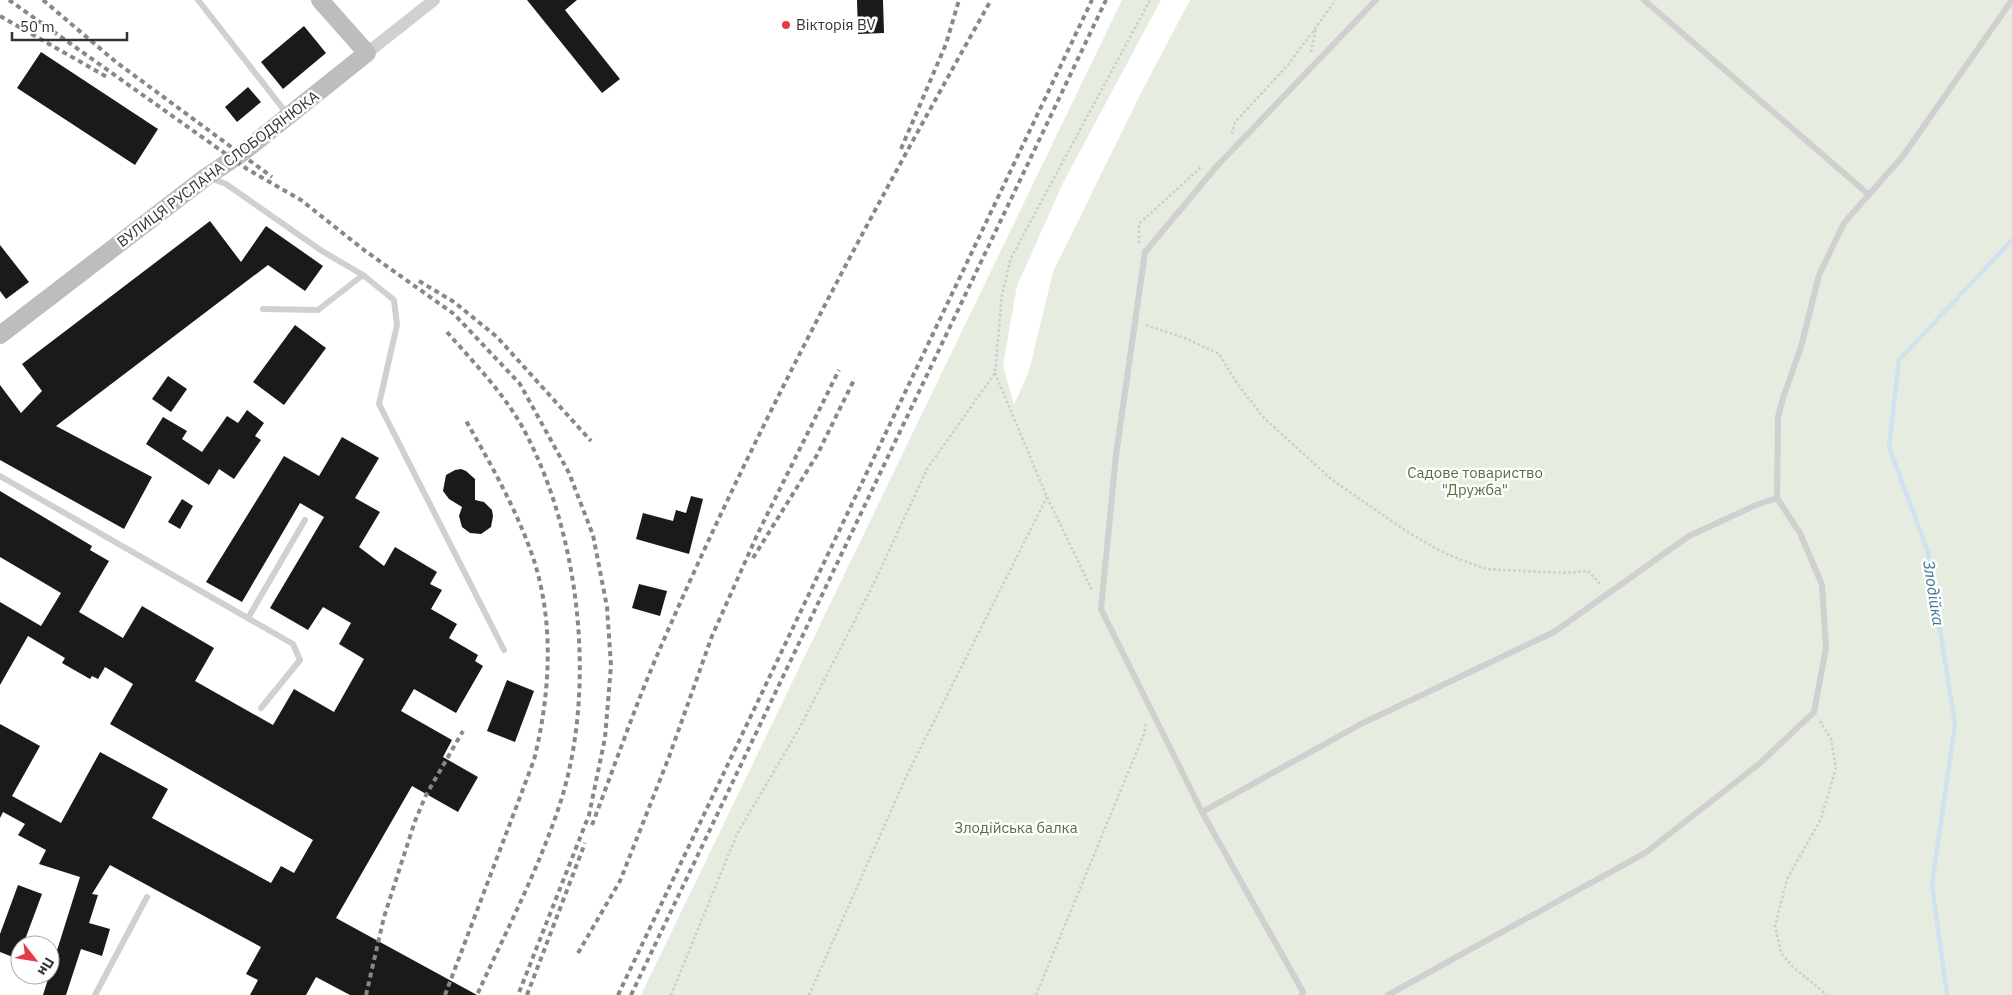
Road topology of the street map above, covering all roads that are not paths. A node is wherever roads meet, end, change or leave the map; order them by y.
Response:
1 (198, 0) edge
2 (320, 0) edge
3 (434, 0) edge
4 (1376, 0) edge
5 (1644, 0) edge
6 (2012, 0) edge
7 (367, 53) junction
8 (288, 116) junction
9 (206, 177) junction
10 (1868, 194) junction
11 (363, 275) junction
12 (263, 309) dead end
13 (0, 335) edge
14 (0, 476) edge
15 (1777, 498) junction
16 (305, 520) dead end
17 (248, 618) junction
18 (504, 650) dead end
19 (261, 708) dead end
20 (1202, 812) junction
21 (147, 897) dead end
22 (1303, 994) edge
23 (95, 995) edge
24 (1388, 995) edge

1 - 8 lane
2 - 7 street
3 - 7 street, ВУЛИЦЯ РУСЛАНА СЛОБОДЯНЮКА
4 - 20 lane
5 - 10 lane
6 - 10 lane
7 - 8 street, ВУЛИЦЯ РУСЛАНА СЛОБОДЯНЮКА
8 - 9 street, ВУЛИЦЯ РУСЛАНА СЛОБОДЯНЮКА
9 - 11 lane
9 - 13 street, ВУЛИЦЯ РУСЛАНА СЛОБОДЯНЮКА
10 - 15 lane
11 - 12 lane
11 - 18 lane
14 - 17 lane
15 - 20 lane
15 - 24 lane
16 - 17 lane
17 - 19 lane
20 - 22 lane
21 - 23 lane

